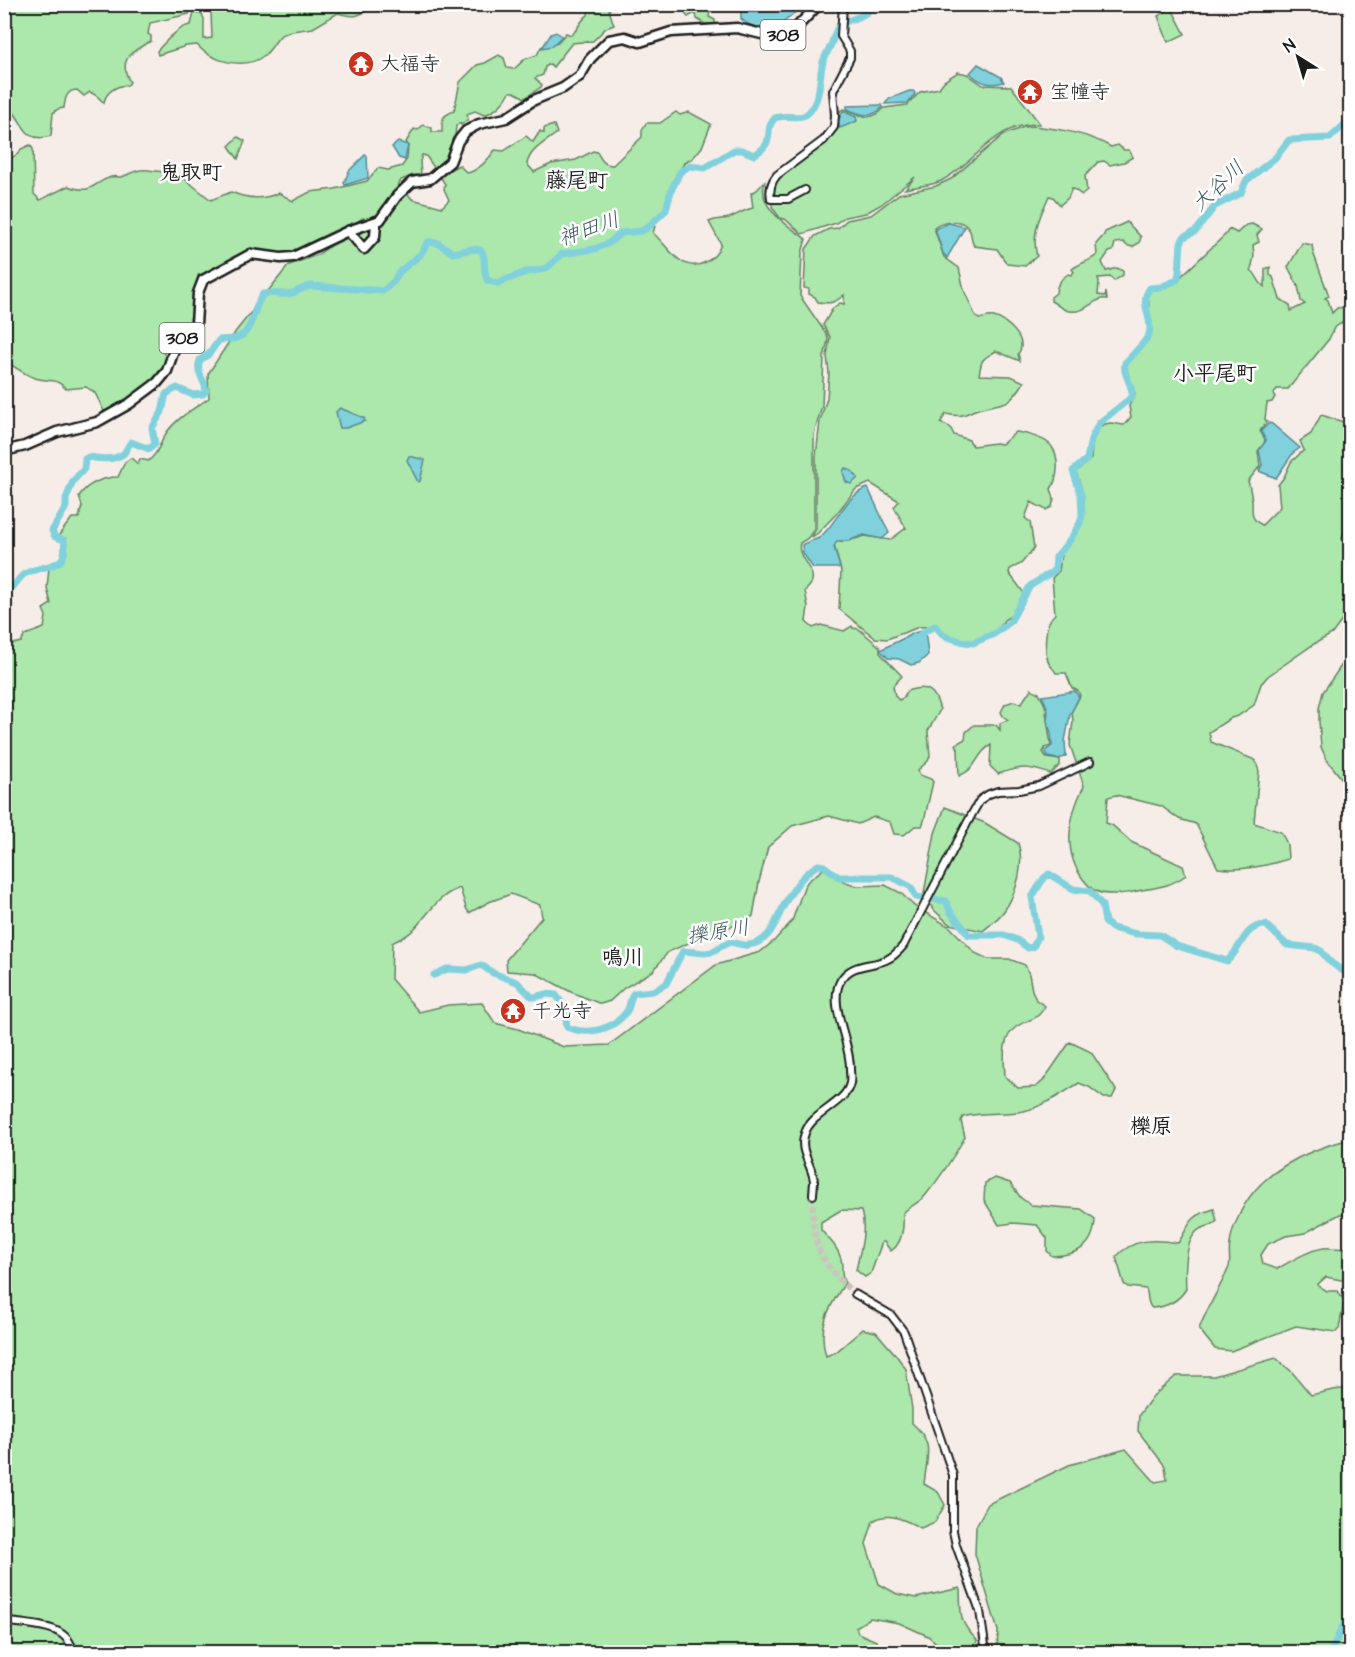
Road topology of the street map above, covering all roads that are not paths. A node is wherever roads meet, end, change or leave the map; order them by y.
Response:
1 (819, 4) edge
2 (843, 4) edge
3 (805, 190) dead end
4 (376, 222) junction
5 (348, 231) junction
6 (4, 452) edge
7 (1090, 762) dead end
8 (4, 1017) edge
9 (4, 1034) edge
10 (813, 1195) tunnel mouth
11 (855, 1293) tunnel mouth
12 (4, 1621) edge
13 (73, 1653) edge
14 (986, 1653) edge

1 - 4 highway, 308
2 - 3 street
4 - 5 highway, 308
4 - 5 highway, 308
5 - 6 highway, 308
7 - 10 street
8 - 9 street
11 - 14 street
12 - 13 street

